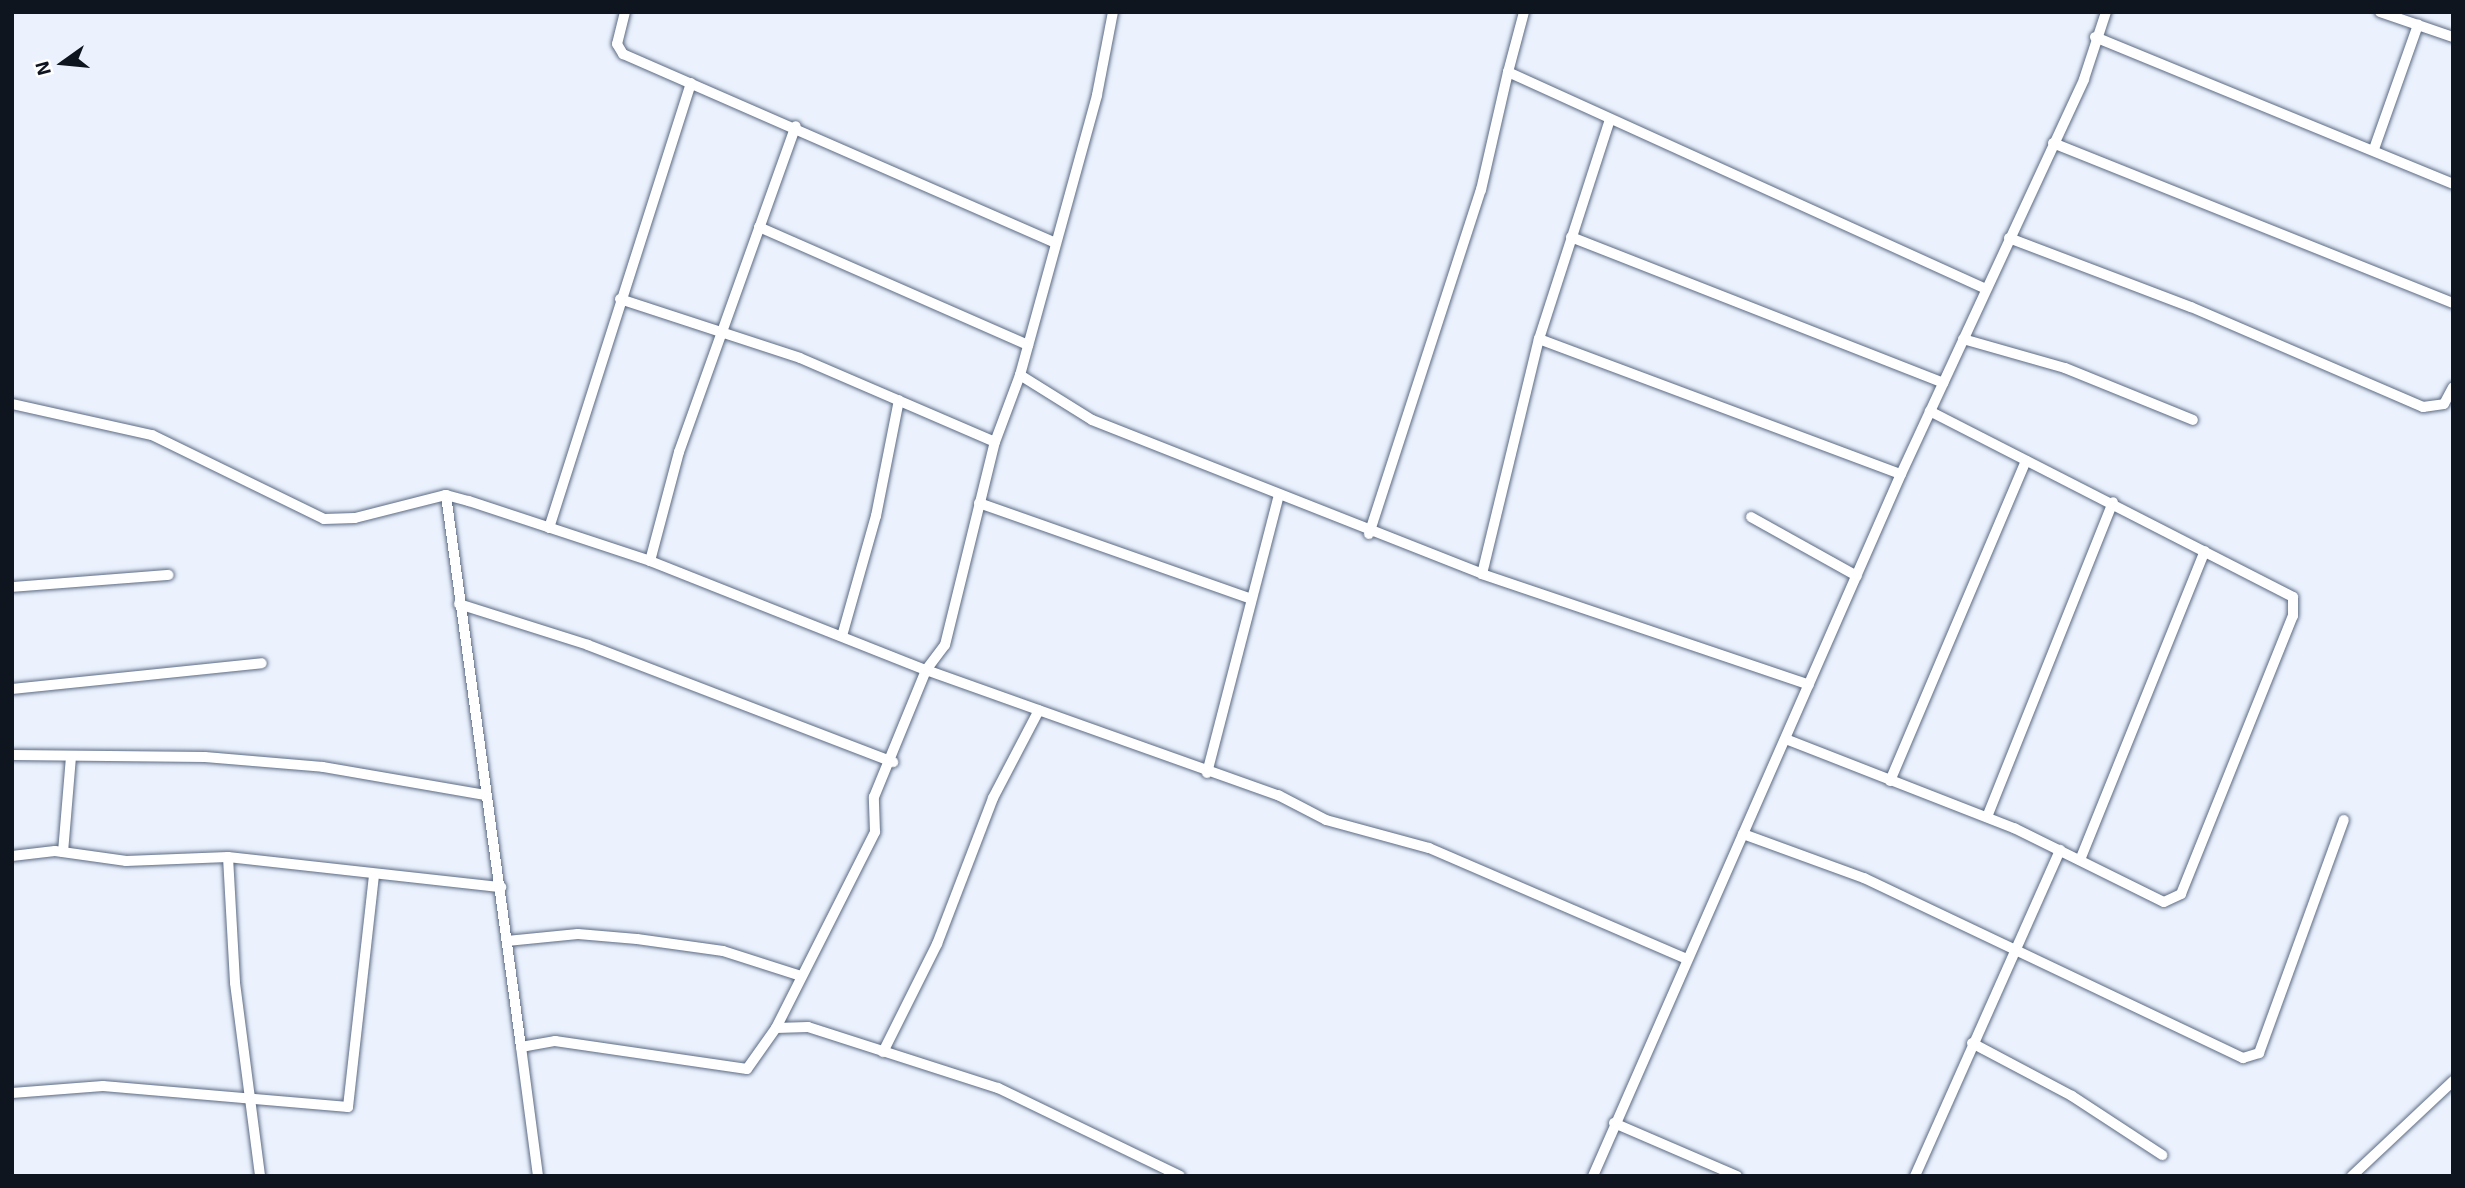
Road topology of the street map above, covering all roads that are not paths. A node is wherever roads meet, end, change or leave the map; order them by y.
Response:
1 (625, 12) edge
2 (1113, 12) edge
3 (1524, 12) edge
4 (2106, 12) edge
5 (2380, 12) edge
6 (2418, 25) junction
7 (2095, 37) junction
8 (2453, 37) edge
9 (1508, 72) junction
10 (691, 83) junction
11 (1610, 119) junction
12 (796, 126) junction
13 (2053, 143) junction
14 (2374, 149) junction
15 (2453, 184) edge
16 (759, 226) junction
17 (1571, 237) junction
18 (2009, 238) junction
19 (1054, 242) junction
20 (1986, 289) junction
21 (620, 299) junction
22 (2453, 303) edge
23 (724, 335) junction
24 (1539, 339) junction
25 (1963, 339) junction
26 (1028, 345) junction
27 (1020, 375) junction
28 (1942, 383) junction
29 (2453, 387) edge
30 (899, 400) junction
31 (12, 404) edge
32 (1930, 411) junction
33 (2193, 420) dead end
34 (995, 442) junction
35 (2026, 461) junction
36 (1901, 474) junction
37 (446, 495) junction
38 (1278, 498) junction
39 (2113, 502) junction
40 (979, 503) junction
41 (1751, 517) dead end
42 (548, 528) junction
43 (1369, 534) junction
44 (2205, 551) junction
45 (650, 561) junction
46 (1482, 574) junction
47 (169, 575) dead end
48 (1857, 576) junction
49 (12, 587) edge
50 (1249, 598) junction
51 (459, 604) junction
52 (842, 636) junction
53 (262, 663) dead end
54 (926, 670) junction
55 (1809, 685) junction
56 (12, 689) edge
57 (1039, 710) junction
58 (1788, 740) junction
59 (12, 755) edge
60 (71, 756) junction
61 (893, 762) junction
62 (1207, 774) junction
63 (1891, 781) junction
64 (485, 794) junction
65 (1987, 817) junction
66 (2344, 820) dead end
67 (1743, 834) junction
68 (2060, 850) junction
69 (63, 852) junction
70 (12, 856) edge
71 (228, 857) junction
72 (2080, 860) junction
73 (374, 876) junction
74 (501, 887) junction
75 (507, 941) junction
76 (2012, 951) junction
77 (1687, 959) junction
78 (801, 976) junction
79 (776, 1028) junction
80 (1972, 1043) junction
81 (521, 1047) junction
82 (883, 1052) junction
83 (2453, 1081) edge
84 (12, 1093) edge
85 (250, 1098) junction
86 (1614, 1123) junction
87 (2162, 1155) dead end
88 (260, 1176) edge
89 (538, 1176) edge
90 (1180, 1176) edge
91 (1593, 1176) edge
92 (1737, 1176) edge
93 (1915, 1176) edge
94 (2352, 1176) edge

1 - 10 street
2 - 19 street
3 - 9 street
4 - 7 street
5 - 6 street
6 - 8 street
6 - 14 street
7 - 13 street
7 - 14 street
9 - 11 street
9 - 43 street
10 - 12 street
10 - 21 street
11 - 17 street
11 - 20 street
12 - 16 street
12 - 19 street
13 - 18 street
13 - 22 street
14 - 15 street
16 - 23 street
16 - 26 street
17 - 24 street
17 - 28 street
18 - 20 street
18 - 29 street
19 - 26 street
20 - 25 street
21 - 23 street
21 - 42 street
23 - 30 street
23 - 45 street
24 - 36 street
24 - 46 street
25 - 28 street
25 - 33 street
26 - 27 street
27 - 34 street
27 - 38 street
28 - 32 street
30 - 34 street
30 - 52 street
31 - 37 street
32 - 35 street
32 - 36 street
34 - 40 street
35 - 39 street
35 - 63 street
36 - 48 street
37 - 42 street
37 - 51 street
38 - 43 street
38 - 50 street
39 - 44 street
39 - 65 street
40 - 50 street
40 - 54 street
41 - 48 street
42 - 45 street
43 - 46 street
44 - 72 street
44 - 72 street
45 - 52 street
46 - 55 street
47 - 49 street
48 - 55 street
50 - 62 street
51 - 61 street
51 - 64 street
52 - 54 street
53 - 56 street
54 - 57 street
54 - 61 street
55 - 58 street
57 - 62 street
57 - 82 street
58 - 63 street
58 - 67 street
59 - 60 street
60 - 64 street
60 - 69 street
61 - 78 street
62 - 77 street
63 - 65 street
64 - 74 street
65 - 68 street
66 - 76 street
67 - 76 street
67 - 77 street
68 - 72 street
68 - 76 street
69 - 70 street
69 - 71 street
71 - 73 street
71 - 85 street
73 - 74 street
73 - 85 street
74 - 75 street
75 - 78 street
75 - 81 street
76 - 80 street
77 - 86 street
78 - 79 street
79 - 81 street
79 - 82 street
80 - 87 street
80 - 93 street
81 - 89 street
82 - 90 street
83 - 94 street
84 - 85 street
85 - 88 street
86 - 91 street
86 - 92 street

